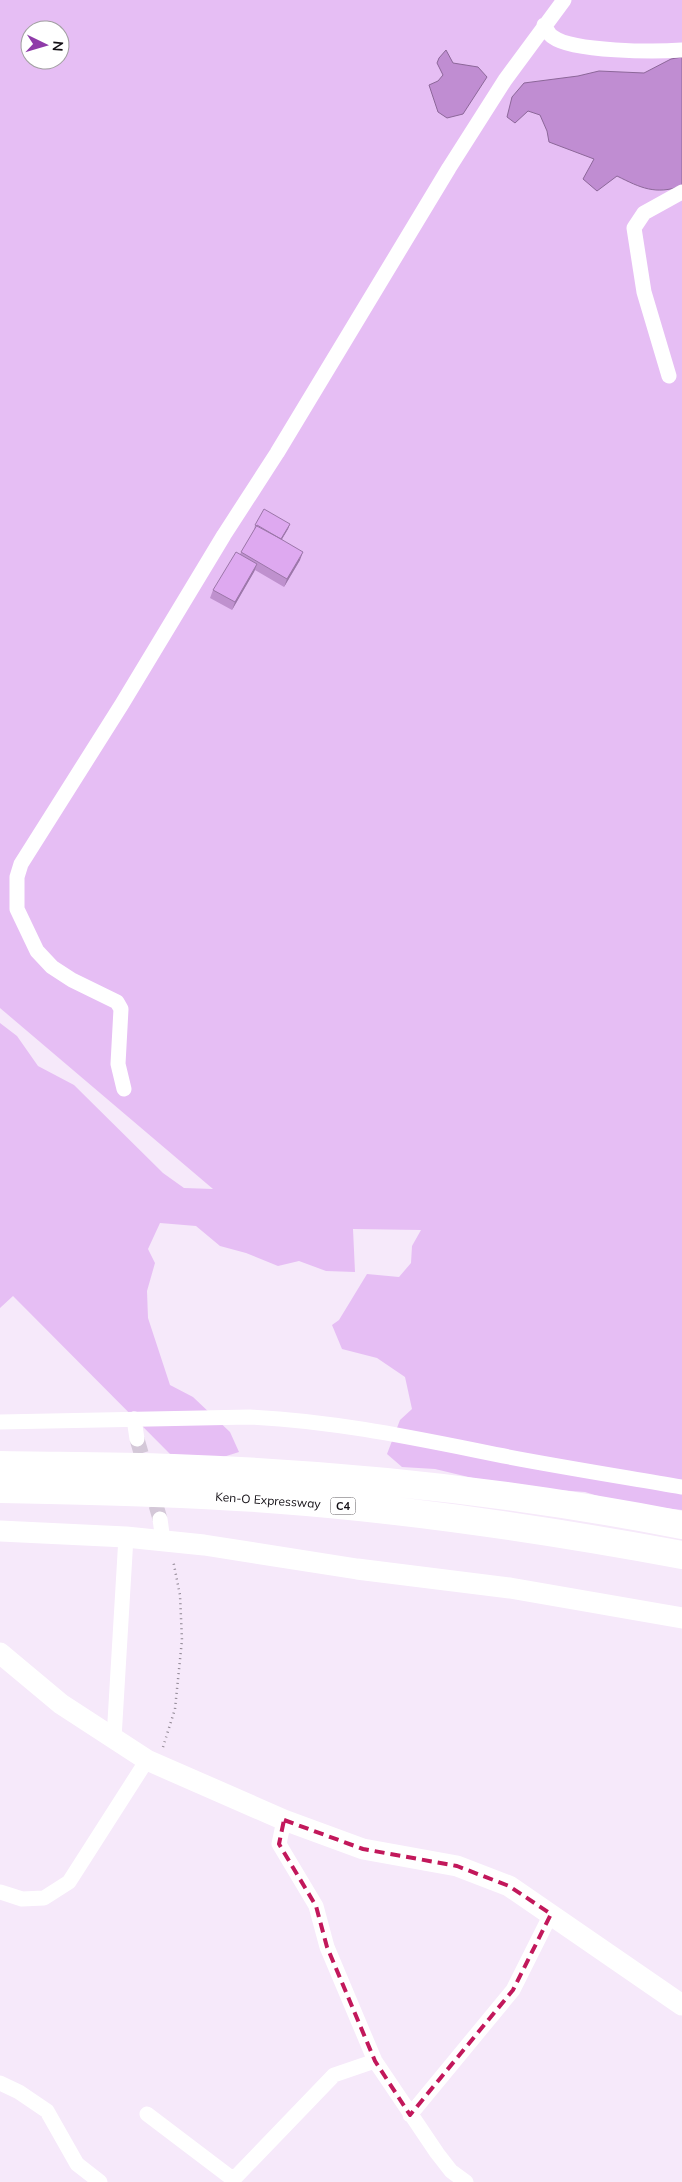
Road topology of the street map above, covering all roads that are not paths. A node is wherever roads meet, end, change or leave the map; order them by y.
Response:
1 (564, 0) edge
2 (544, 25) junction
3 (682, 50) edge
4 (682, 192) edge
5 (669, 376) dead end
6 (124, 1089) dead end
7 (134, 1419) junction
8 (0, 1422) edge
9 (137, 1439) tunnel mouth
10 (0, 1465) edge
11 (682, 1487) edge
12 (0, 1489) edge
13 (160, 1519) tunnel mouth
14 (682, 1525) edge
15 (0, 1531) edge
16 (126, 1537) junction
17 (167, 1541) junction
18 (682, 1555) edge
19 (682, 1618) edge
20 (0, 1653) edge
21 (114, 1738) junction
22 (152, 1763) junction
23 (284, 1820) junction
24 (0, 1892) edge
25 (551, 1914) junction
26 (682, 2005) edge
27 (375, 2061) junction
28 (0, 2083) edge
29 (147, 2114) dead end
30 (410, 2114) junction
31 (232, 2181) edge
32 (100, 2182) edge
33 (466, 2182) edge

1 - 2 street
2 - 3 street
2 - 6 street
4 - 5 street
7 - 8 street
7 - 9 street
7 - 11 street
10 - 14 highway, Ken-O Expressway / C4
12 - 18 highway, Ken-O Expressway / C4
13 - 17 street
15 - 16 street
16 - 17 street
16 - 21 street
17 - 19 street
20 - 21 street
21 - 22 street
22 - 23 street
22 - 24 street
23 - 25 street
23 - 27 street
25 - 26 street
25 - 30 street
27 - 30 street
27 - 31 street
28 - 32 street
29 - 31 street
30 - 33 street

